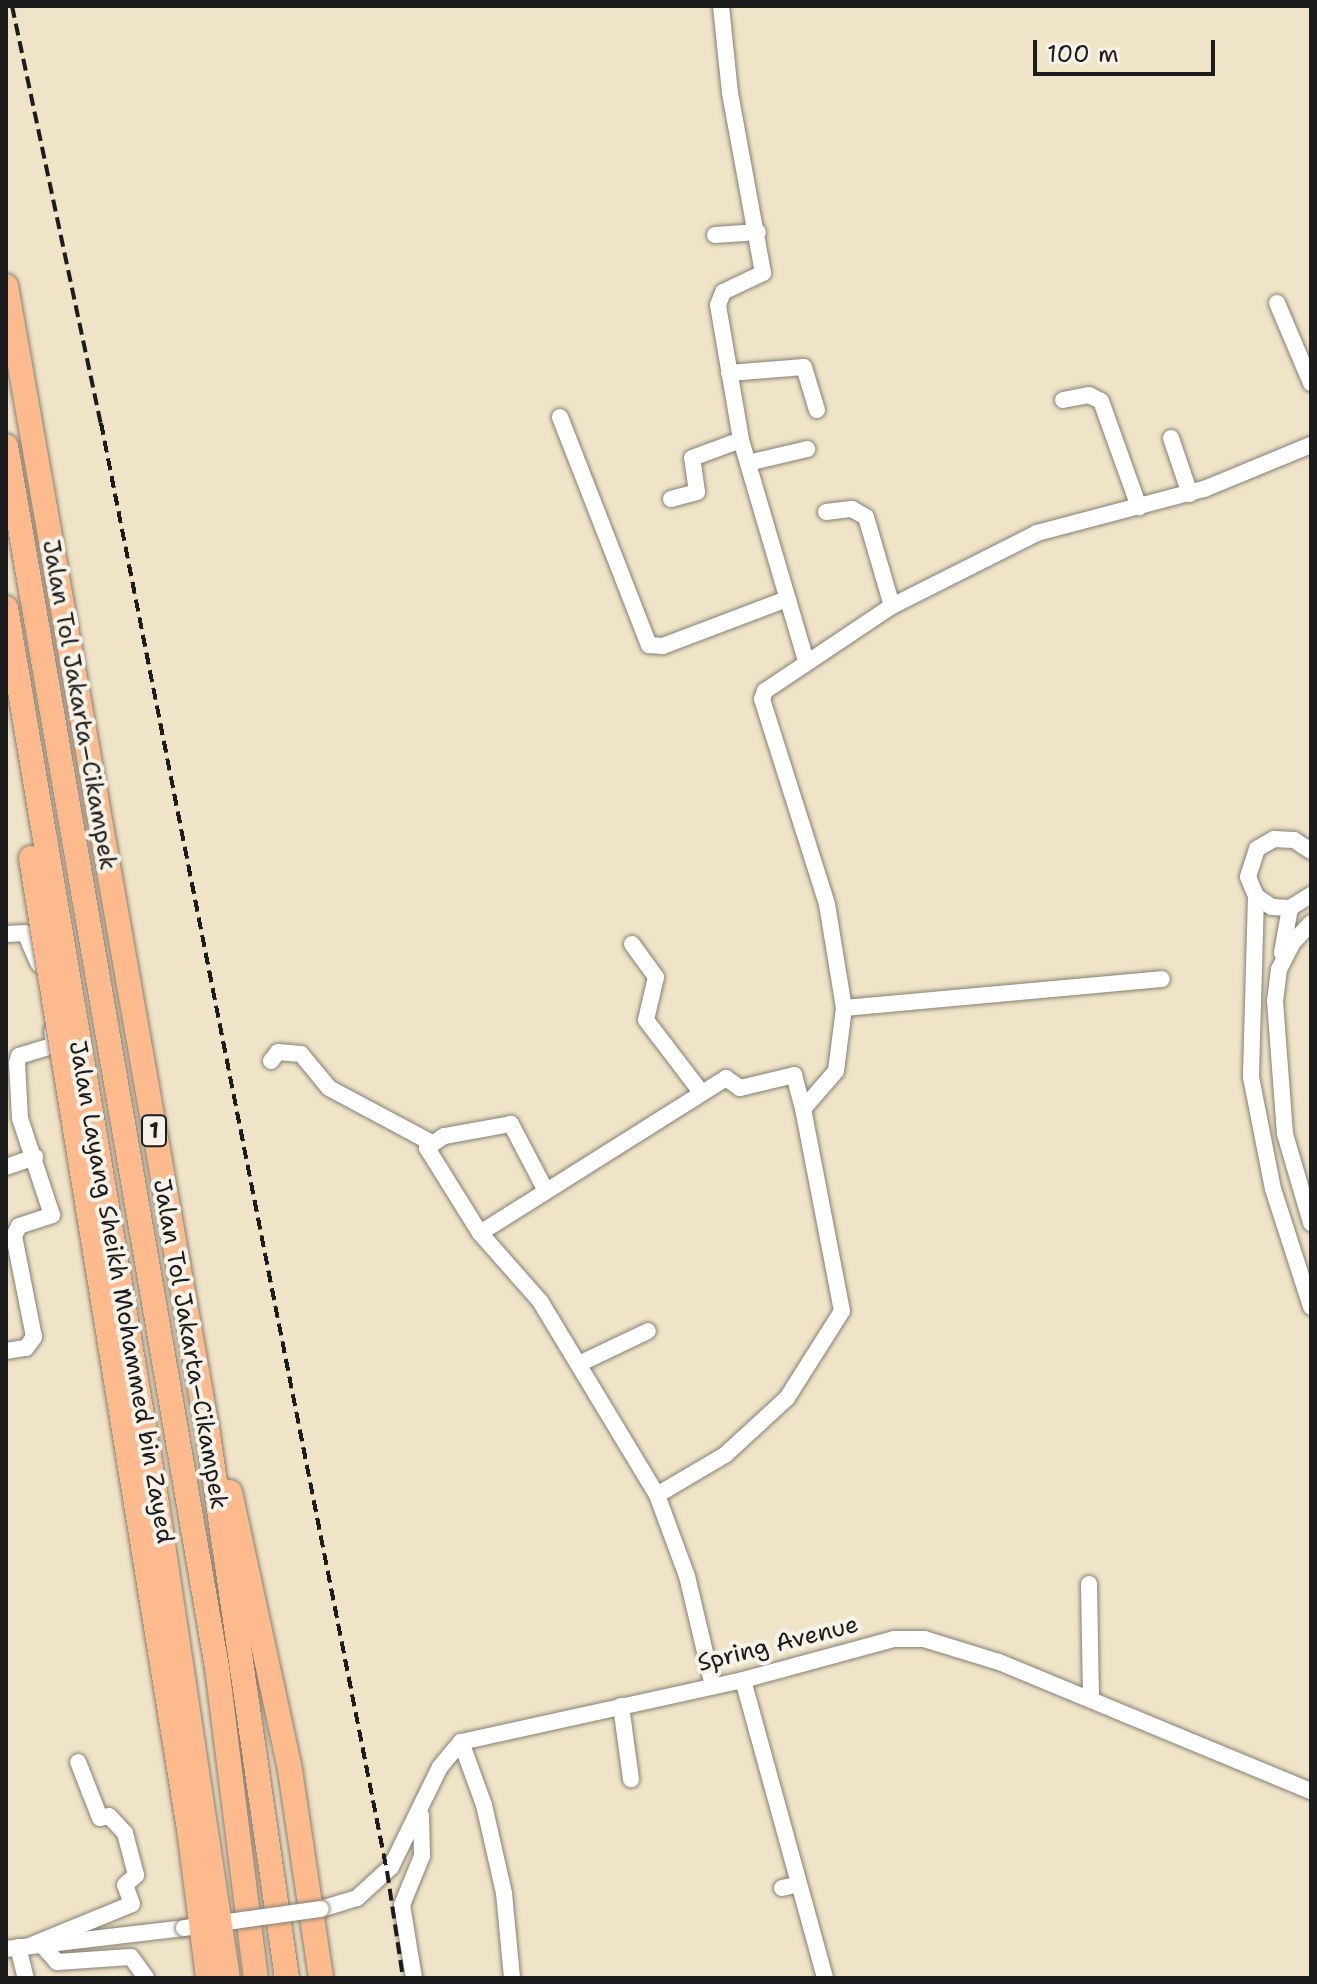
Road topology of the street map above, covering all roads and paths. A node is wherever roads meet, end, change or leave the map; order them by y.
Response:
1 (721, 6) edge
2 (758, 232) junction
3 (715, 235) dead end
4 (6, 286) edge
5 (1277, 303) dead end
6 (729, 373) junction
7 (1311, 383) edge
8 (1063, 400) dead end
9 (817, 410) dead end
10 (560, 417) dead end
11 (1171, 438) dead end
12 (741, 440) junction
13 (1311, 445) edge
14 (6, 446) edge
15 (807, 449) dead end
16 (748, 463) junction
17 (1190, 494) junction
18 (671, 499) dead end
19 (1139, 507) junction
20 (826, 512) dead end
21 (787, 599) junction
22 (892, 606) junction
23 (6, 608) edge
24 (806, 661) junction
25 (6, 709) edge
26 (1311, 851) edge
27 (1311, 895) edge
28 (1256, 896) junction
29 (1290, 908) junction
30 (1311, 923) edge
31 (6, 934) edge
32 (632, 944) dead end
33 (1279, 969) junction
34 (1162, 979) dead end
35 (844, 1008) junction
36 (271, 1061) dead end
37 (701, 1092) junction
38 (803, 1109) junction
39 (432, 1143) junction
40 (35, 1157) junction
41 (6, 1167) edge
42 (546, 1191) junction
43 (1311, 1223) edge
44 (480, 1233) junction
45 (1311, 1307) edge
46 (648, 1331) dead end
47 (6, 1351) edge
48 (581, 1363) junction
49 (208, 1434) junction
50 (657, 1495) junction
51 (1089, 1584) dead end
52 (217, 1667) junction
53 (743, 1680) junction
54 (713, 1686) junction
55 (1091, 1699) junction
56 (621, 1706) junction
57 (461, 1742) junction
58 (78, 1762) dead end
59 (631, 1779) dead end
60 (1311, 1791) edge
61 (421, 1815) junction
62 (799, 1884) junction
63 (782, 1888) dead end
64 (24, 1946) edge
65 (26, 1978) edge
66 (146, 1978) edge
67 (208, 1978) edge
68 (228, 1978) edge
69 (240, 1978) edge
70 (256, 1978) edge
71 (287, 1978) edge
72 (321, 1978) edge
73 (414, 1978) edge
74 (512, 1978) edge
75 (825, 1978) edge

1 - 2 street
2 - 3 street
2 - 6 street
4 - 49 highway, Jalan Tol Jakarta–Cikampek / 1
5 - 7 street
6 - 9 street
6 - 12 street
8 - 19 street
10 - 21 street
11 - 17 street
12 - 16 street
12 - 18 street
13 - 17 street
14 - 52 highway, Jalan Tol Jakarta–Cikampek / 1
15 - 16 street
16 - 21 street
17 - 19 street
19 - 22 street
20 - 22 street
21 - 24 street
22 - 24 street
23 - 68 highway, Jalan Layang Sheikh Mohammed bin Zayed, bridge
24 - 35 street
25 - 67 highway, Jalan Layang Sheikh Mohammed bin Zayed, bridge
26 - 28 street
27 - 29 street
28 - 29 street
28 - 45 street
29 - 33 street
30 - 33 street
31 - 40 street
32 - 37 street
33 - 43 street
34 - 35 street
35 - 38 street
36 - 39 street
37 - 38 street
37 - 42 street
38 - 50 street
39 - 42 street
39 - 44 street
40 - 41 street
40 - 47 street
42 - 44 street
44 - 48 street
46 - 48 street
48 - 50 street
49 - 71 highway, Jalan Tol Jakarta–Cikampek / 1
49 - 72 highway
50 - 54 street
51 - 55 street
52 - 69 highway
52 - 70 highway, Jalan Tol Jakarta–Cikampek / 1
53 - 54 street, Spring Avenue
53 - 55 street, Spring Avenue
53 - 62 street
54 - 56 street, Spring Avenue
55 - 60 street, Spring Avenue
56 - 57 street, Spring Avenue
56 - 59 street
57 - 61 street
57 - 74 street
58 - 64 street
61 - 64 street, bridge
61 - 73 street
62 - 63 street
62 - 75 street
64 - 65 street
64 - 66 street

